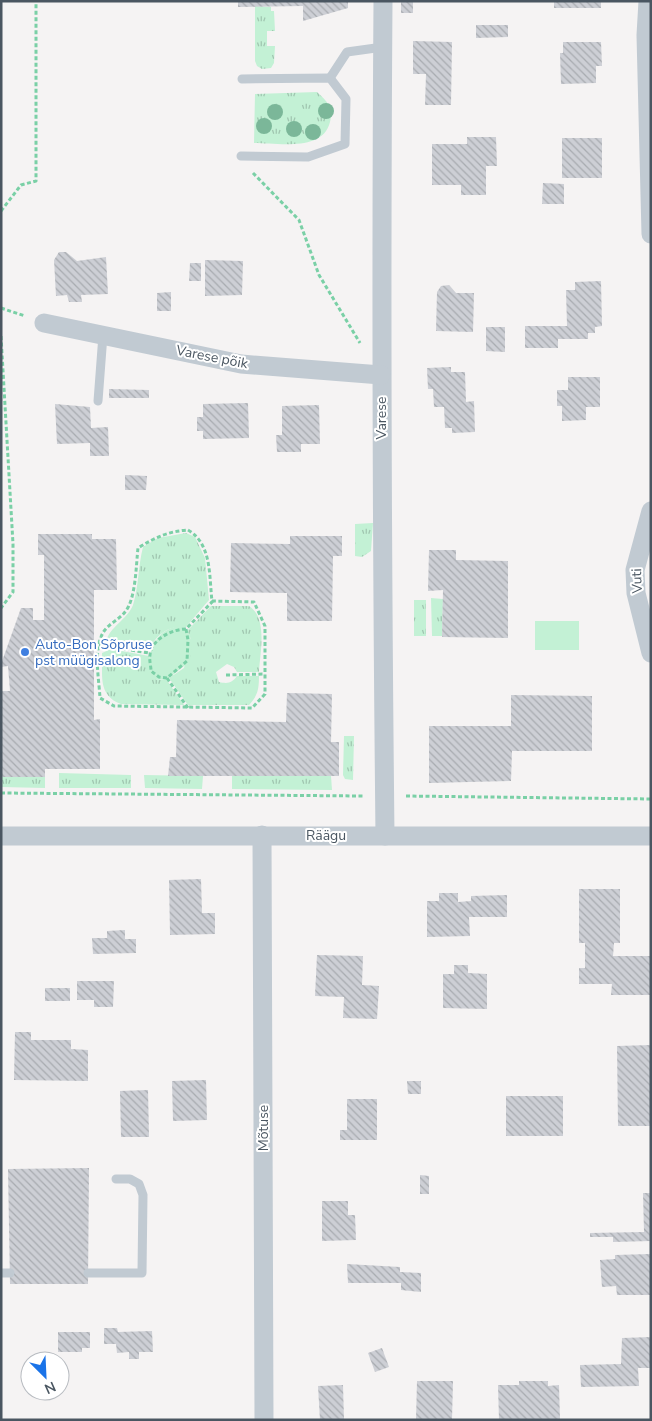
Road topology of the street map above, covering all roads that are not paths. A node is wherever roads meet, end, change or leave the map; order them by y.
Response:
1 (383, 1) edge
2 (648, 1) edge
3 (383, 47) junction
4 (330, 78) junction
5 (242, 79) dead end
6 (241, 156) dead end
7 (651, 234) edge
8 (44, 323) dead end
9 (103, 335) junction
10 (381, 375) junction
11 (98, 401) dead end
12 (651, 511) edge
13 (651, 653) edge
14 (262, 835) junction
15 (1, 836) edge
16 (385, 836) junction
17 (651, 836) edge
18 (116, 1179) dead end
19 (88, 1273) dead end
20 (264, 1420) edge

1 - 3 street, Varese
2 - 7 street
3 - 4 lane
3 - 10 street, Varese
4 - 5 lane
4 - 6 lane
8 - 9 street, Varese põik
9 - 10 street, Varese põik
9 - 11 lane
10 - 16 street, Varese
12 - 13 street, Vuti
14 - 15 street, Räägu
14 - 16 street, Räägu
14 - 20 street, Mõtuse
16 - 17 street, Räägu
18 - 19 lane

